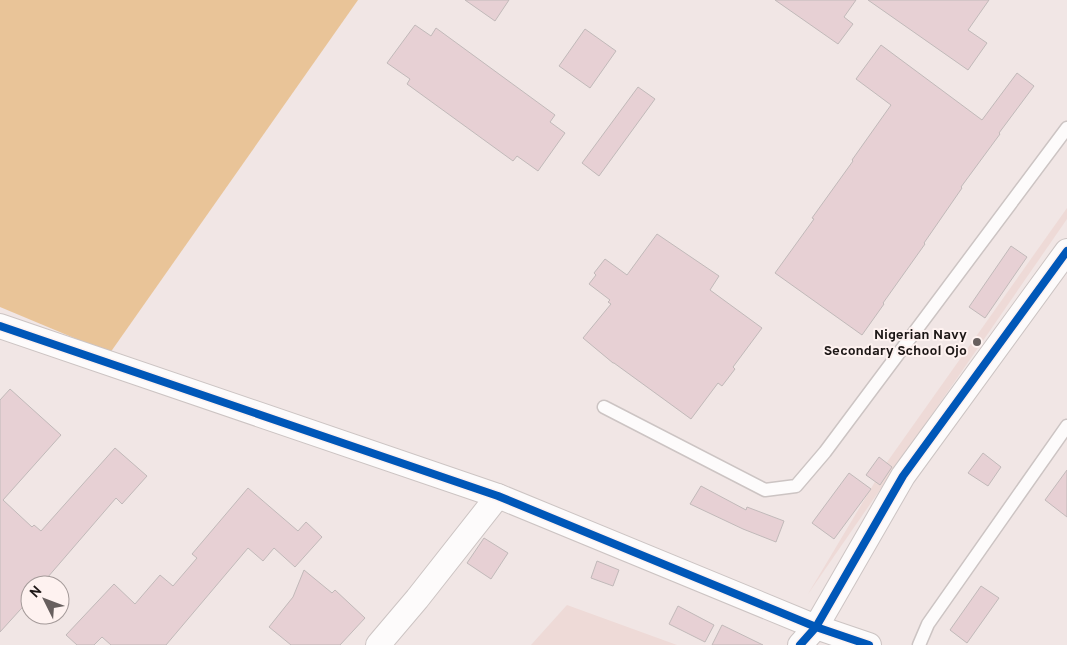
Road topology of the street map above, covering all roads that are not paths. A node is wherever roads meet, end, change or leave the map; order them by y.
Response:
1 (1067, 128) edge
2 (1067, 251) edge
3 (0, 326) edge
4 (604, 407) dead end
5 (1067, 426) edge
6 (498, 496) junction
7 (816, 627) junction
8 (378, 645) edge
9 (800, 645) edge
10 (869, 645) edge
11 (919, 645) edge

1 - 4 lane
2 - 7 street
3 - 6 street
5 - 11 lane
6 - 7 street
6 - 8 street
7 - 9 street
7 - 10 street

